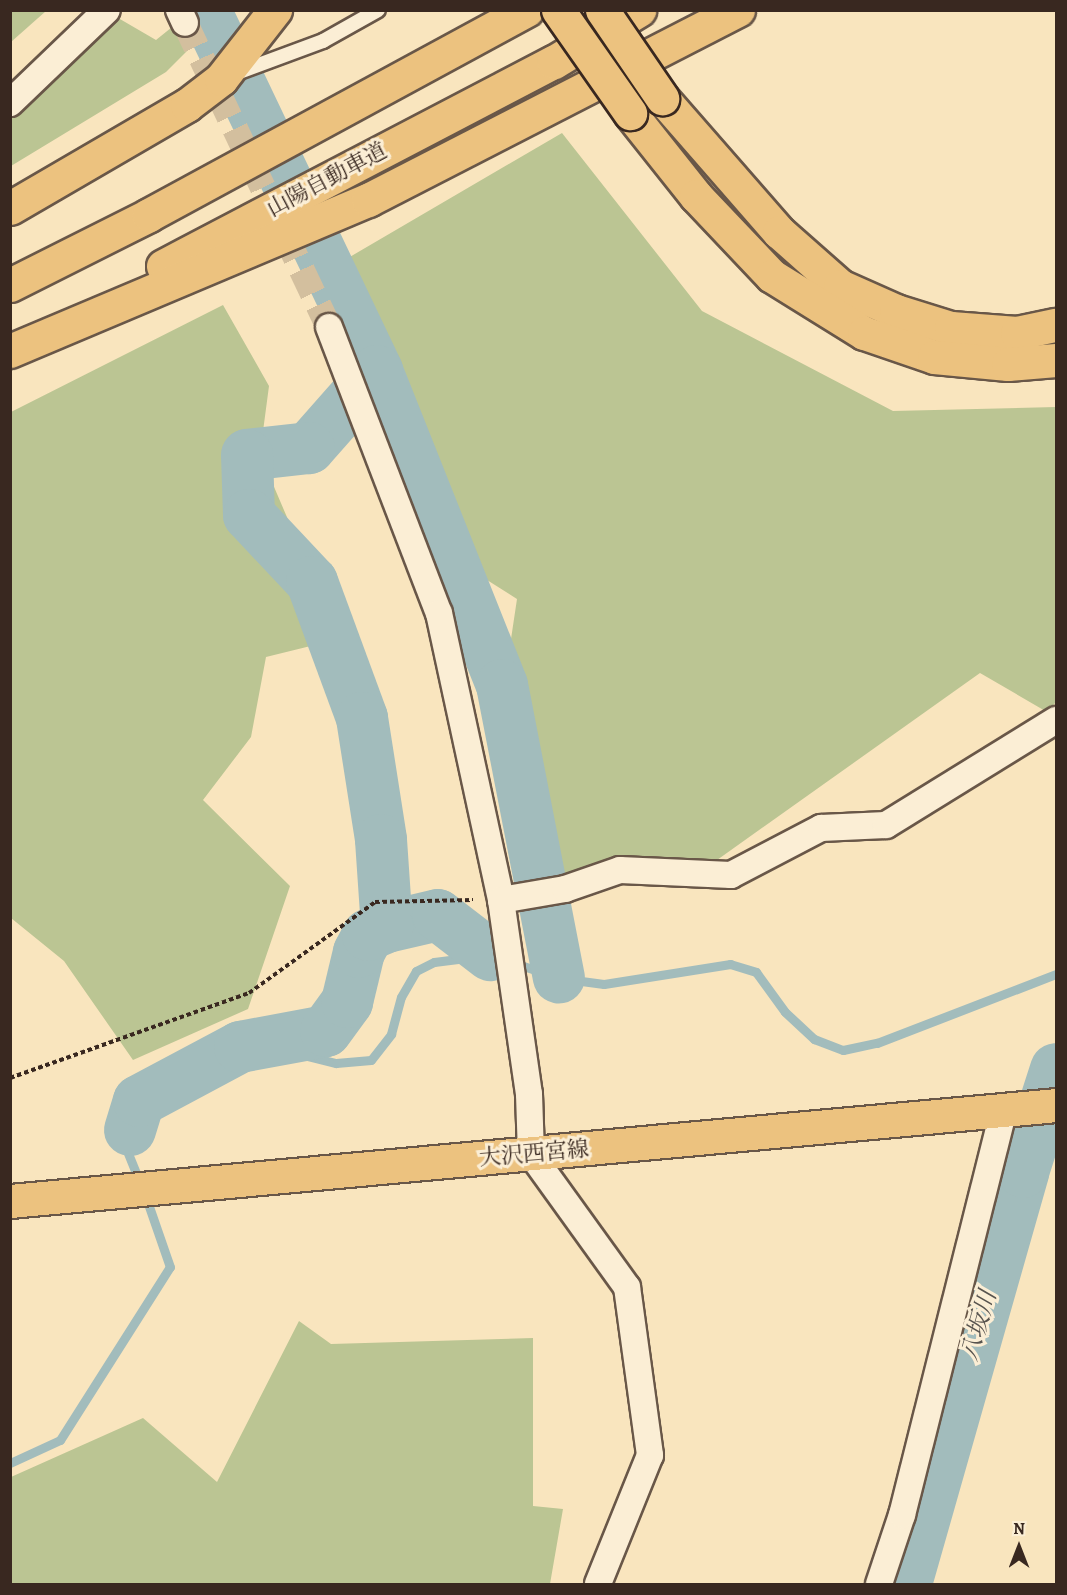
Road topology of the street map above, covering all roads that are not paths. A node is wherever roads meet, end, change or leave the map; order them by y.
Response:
1 (107, 10) edge
2 (275, 10) edge
3 (378, 10) edge
4 (527, 10) edge
5 (558, 10) edge
6 (602, 10) edge
7 (639, 10) edge
8 (738, 10) edge
9 (221, 79) junction
10 (10, 103) edge
11 (10, 208) edge
12 (10, 285) edge
13 (1056, 325) edge
14 (329, 327) tunnel mouth
15 (10, 343) edge
16 (10, 351) edge
17 (1056, 360) edge
18 (1056, 720) edge
19 (501, 900) junction
20 (1056, 1105) edge
21 (1012, 1108) junction
22 (531, 1154) junction
23 (10, 1201) edge
24 (598, 1584) edge
25 (879, 1584) edge

1 - 10 street
2 - 9 main road
3 - 9 lane
4 - 12 main road
5 - 17 main road, bridge
6 - 13 main road, bridge
7 - 15 main road, 山陽自動車道
8 - 16 main road
9 - 11 main road
14 - 19 street
18 - 19 street
19 - 22 street
20 - 21 main road, 大沢西宮線
21 - 22 main road, 大沢西宮線
21 - 25 street
22 - 23 main road, 大沢西宮線
22 - 24 street

